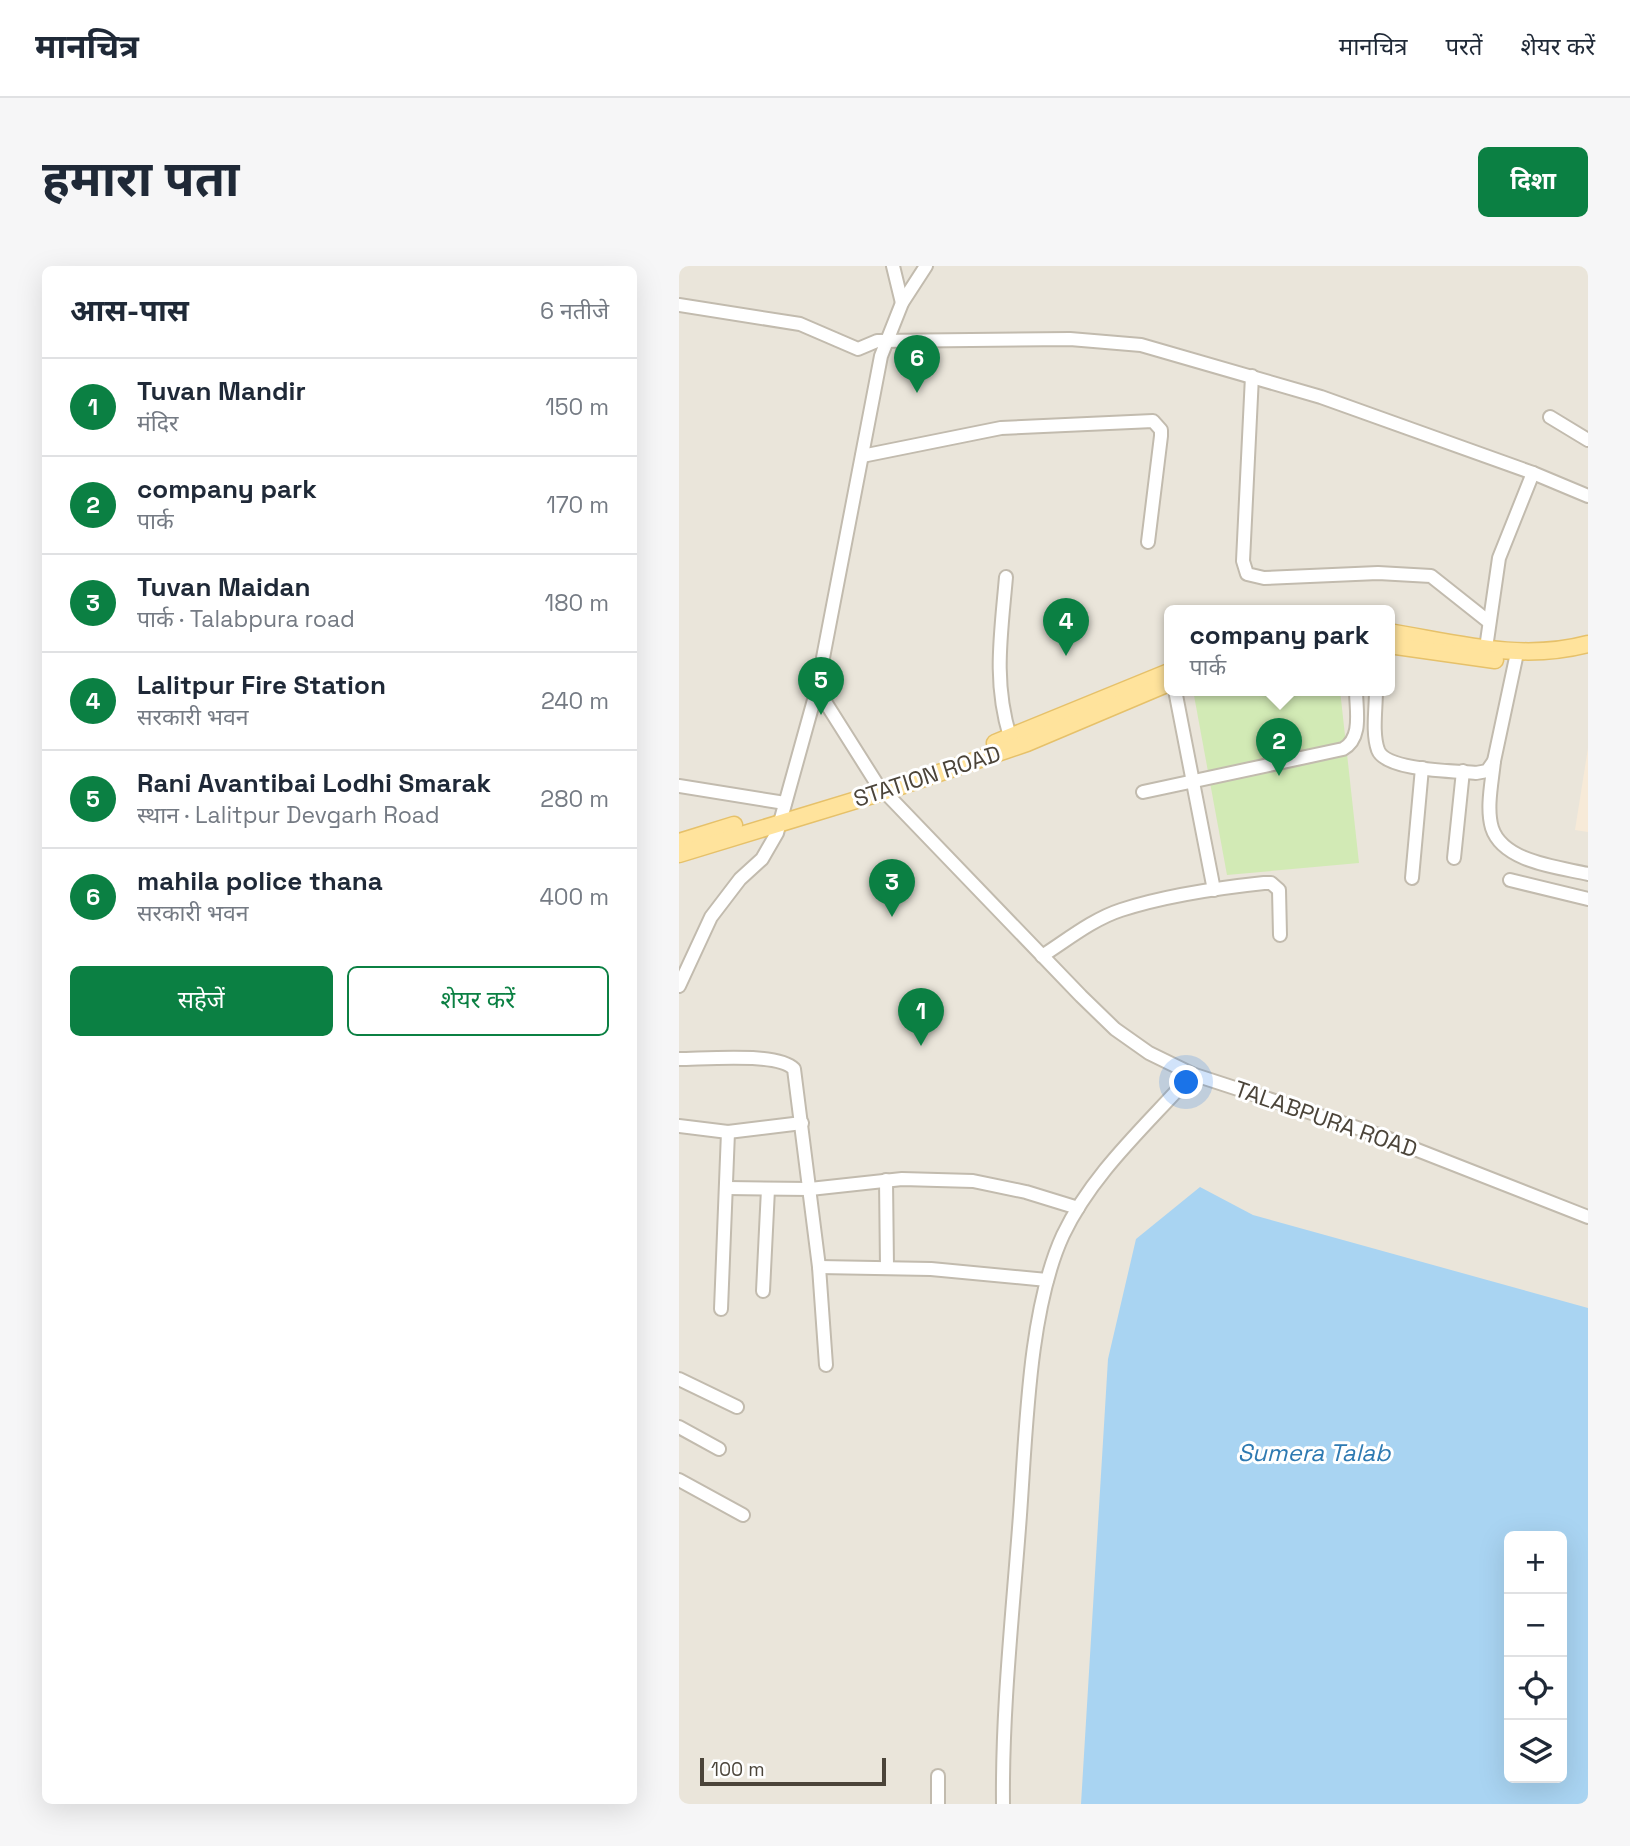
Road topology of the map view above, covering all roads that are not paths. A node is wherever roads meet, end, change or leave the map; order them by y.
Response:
1 (893, 266) edge
2 (926, 266) edge
3 (902, 303) junction
4 (679, 305) edge
5 (886, 340) junction
6 (1252, 376) junction
7 (1550, 417) dead end
8 (1588, 440) edge
9 (862, 456) junction
10 (1533, 473) junction
11 (1588, 496) edge
12 (1147, 542) dead end
13 (1006, 577) dead end
14 (1489, 622) junction
15 (1395, 633) edge
16 (1588, 644) edge
17 (1395, 646) edge
18 (1486, 648) junction
19 (1588, 654) edge
20 (1517, 657) junction
21 (1164, 674) edge
22 (1164, 685) edge
23 (817, 689) junction
24 (1176, 696) edge
25 (1356, 696) edge
26 (1376, 696) edge
27 (1010, 737) junction
28 (1494, 761) junction
29 (1422, 768) junction
30 (1463, 771) junction
31 (1192, 779) junction
32 (679, 786) edge
33 (882, 787) junction
34 (1143, 792) dead end
35 (782, 812) junction
36 (679, 842) edge
37 (679, 854) edge
38 (1454, 858) dead end
39 (1588, 874) edge
40 (1412, 878) dead end
41 (1510, 880) dead end
42 (1214, 890) junction
43 (1588, 899) edge
44 (1280, 935) dead end
45 (1042, 956) junction
46 (679, 986) edge
47 (679, 1059) edge
48 (1192, 1074) junction
49 (801, 1123) junction
50 (679, 1126) edge
51 (729, 1132) junction
52 (886, 1180) junction
53 (727, 1188) junction
54 (768, 1189) junction
55 (810, 1189) junction
56 (1078, 1208) junction
57 (1588, 1217) edge
58 (819, 1267) junction
59 (887, 1267) junction
60 (1047, 1280) junction
61 (763, 1291) dead end
62 (721, 1309) dead end
63 (825, 1365) dead end
64 (679, 1379) edge
65 (737, 1408) dead end
66 (679, 1427) edge
67 (719, 1449) dead end
68 (679, 1480) edge
69 (743, 1514) dead end
70 (939, 1776) dead end
71 (938, 1804) edge
72 (1003, 1804) edge

1 - 3 street
2 - 3 street
3 - 5 street
4 - 5 street
5 - 6 street
5 - 9 street
6 - 10 street
6 - 14 street
7 - 8 street
9 - 12 street
9 - 23 street
10 - 11 street
10 - 14 street
13 - 27 street
14 - 18 street
15 - 18 main road
16 - 20 main road
17 - 20 main road
18 - 20 main road
19 - 20 main road
20 - 28 street
21 - 27 main road
22 - 33 main road, STATION ROAD
23 - 33 street, TALABPURA ROAD
23 - 35 street
24 - 31 street
25 - 31 street
26 - 29 street
27 - 33 main road
28 - 30 street
28 - 39 street
29 - 30 street
29 - 40 street
30 - 38 street
31 - 34 street
31 - 42 street
32 - 35 street
33 - 35 main road
33 - 45 street, TALABPURA ROAD
35 - 36 main road
35 - 37 main road
35 - 46 street
41 - 43 street
42 - 44 street
42 - 45 street
45 - 48 street, TALABPURA ROAD
47 - 49 street
48 - 56 street
48 - 57 street, TALABPURA ROAD
49 - 51 street
49 - 55 street
50 - 51 street
51 - 53 street
52 - 55 street
52 - 56 street
52 - 59 street
53 - 54 street
53 - 62 street
54 - 55 street
54 - 61 street
55 - 58 street
56 - 60 street
58 - 59 street
58 - 63 street
59 - 60 street
60 - 72 street
64 - 65 street
66 - 67 street
68 - 69 street
70 - 71 street

